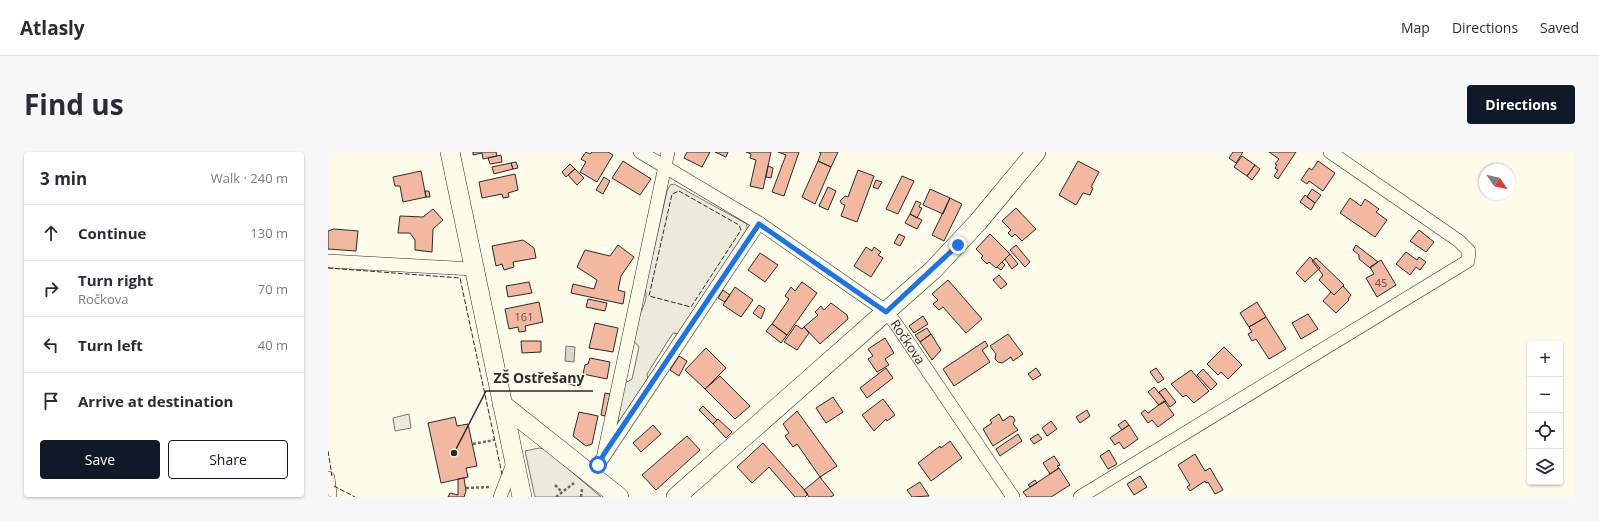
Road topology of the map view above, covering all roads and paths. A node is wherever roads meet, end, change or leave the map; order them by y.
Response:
1 (450, 152) edge
2 (640, 152) edge
3 (668, 152) edge
4 (1036, 152) edge
5 (1330, 152) edge
6 (665, 168) junction
7 (759, 224) junction
8 (328, 261) edge
9 (473, 269) junction
10 (886, 312) junction
11 (502, 404) junction
12 (499, 439) dead end
13 (473, 444) dead end
14 (604, 454) junction
15 (514, 460) junction
16 (328, 478) edge
17 (585, 480) junction
18 (555, 485) dead end
19 (466, 488) dead end
20 (499, 492) edge
21 (562, 492) junction
22 (332, 495) edge
23 (522, 497) edge
24 (556, 497) edge
25 (581, 497) edge
26 (620, 497) edge
27 (676, 497) edge
28 (1013, 497) edge
29 (1080, 497) edge

1 - 9 street
2 - 6 street, Ročkova
3 - 6 street
4 - 10 street
5 - 29 street
6 - 7 street, Ročkova
6 - 14 street
7 - 10 street, Ročkova
7 - 14 street
8 - 9 street
9 - 11 street
10 - 27 street
10 - 28 street, Ročkova
11 - 15 street
11 - 17 street
12 - 13 path
14 - 17 street
15 - 20 street
15 - 23 street
16 - 22 street
17 - 21 path
17 - 25 path
17 - 26 street
18 - 21 path
19 - 20 path
21 - 24 path

